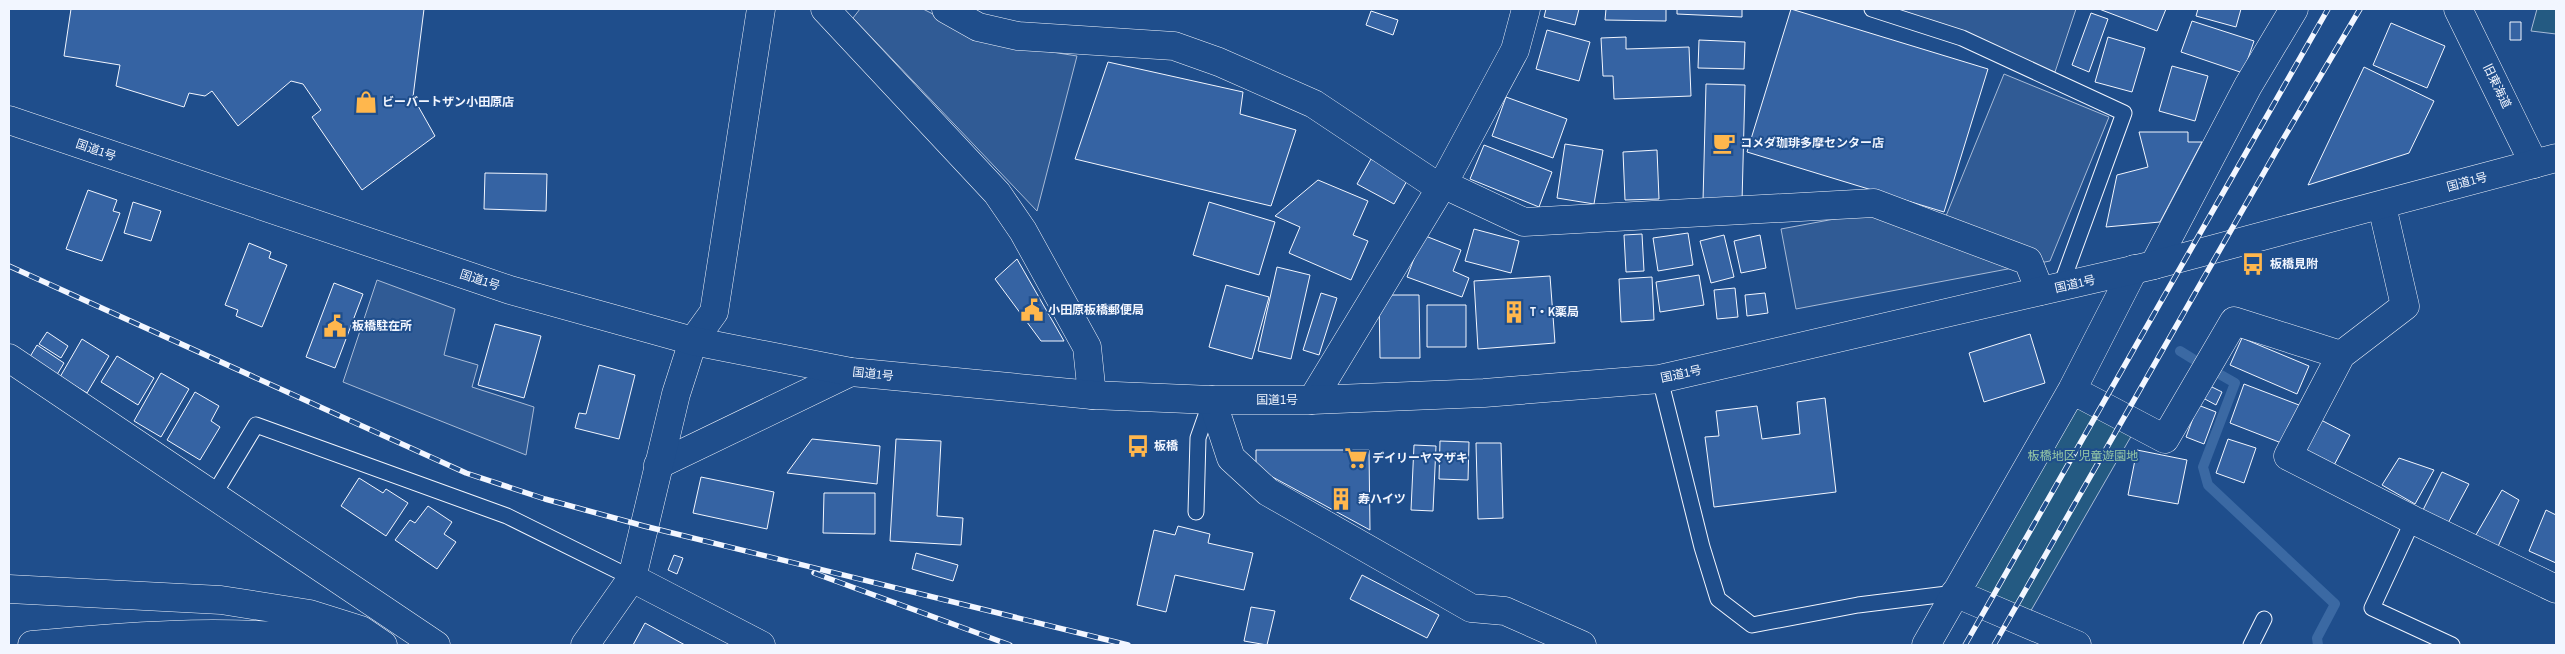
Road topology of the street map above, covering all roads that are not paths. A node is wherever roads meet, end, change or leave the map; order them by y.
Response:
1 (761, 9) edge
2 (825, 9) edge
3 (946, 9) edge
4 (1526, 9) edge
5 (1872, 9) edge
6 (2294, 9) edge
7 (2458, 9) edge
8 (9, 120) edge
9 (2545, 161) edge
10 (1442, 186) junction
11 (2382, 206) junction
12 (2144, 267) junction
13 (2050, 290) junction
14 (693, 340) junction
15 (2341, 355) junction
16 (9, 358) edge
17 (850, 372) junction
18 (1660, 379) junction
19 (2072, 390) junction
20 (1092, 395) junction
21 (1212, 400) junction
22 (1312, 400) junction
23 (658, 465) junction
24 (213, 496) junction
25 (1196, 512) dead end
26 (2413, 520) junction
27 (632, 578) junction
28 (9, 589) edge
29 (2556, 589) edge
30 (1955, 593) junction
31 (2264, 619) dead end
32 (32, 645) edge
33 (350, 645) edge
34 (383, 645) edge
35 (436, 645) edge
36 (585, 645) edge
37 (761, 645) edge
38 (1582, 645) edge
39 (1926, 645) edge
40 (2077, 645) edge
41 (2251, 645) edge
42 (2452, 645) edge

1 - 14 main road
2 - 20 main road
3 - 10 main road
4 - 10 main road
5 - 13 lane
6 - 12 main road
7 - 9 main road, 旧東海道
8 - 14 main road, 国道1号
9 - 11 main road, 国道1号
10 - 13 main road
10 - 22 main road
11 - 12 main road, 国道1号
11 - 15 main road
12 - 13 main road, 国道1号
12 - 19 main road
13 - 18 main road, 国道1号
14 - 17 main road, 国道1号
14 - 23 main road
15 - 19 main road
15 - 26 main road
16 - 24 main road
17 - 20 main road, 国道1号
17 - 23 main road
18 - 22 main road, 国道1号
18 - 30 lane
19 - 30 main road
20 - 21 main road, 国道1号
21 - 22 main road, 国道1号
21 - 25 lane
21 - 38 main road
23 - 27 main road
24 - 27 lane
24 - 35 main road
26 - 29 main road
26 - 42 lane
27 - 36 main road
27 - 37 main road
28 - 34 main road
30 - 39 main road
30 - 40 main road
31 - 41 lane
32 - 33 main road

